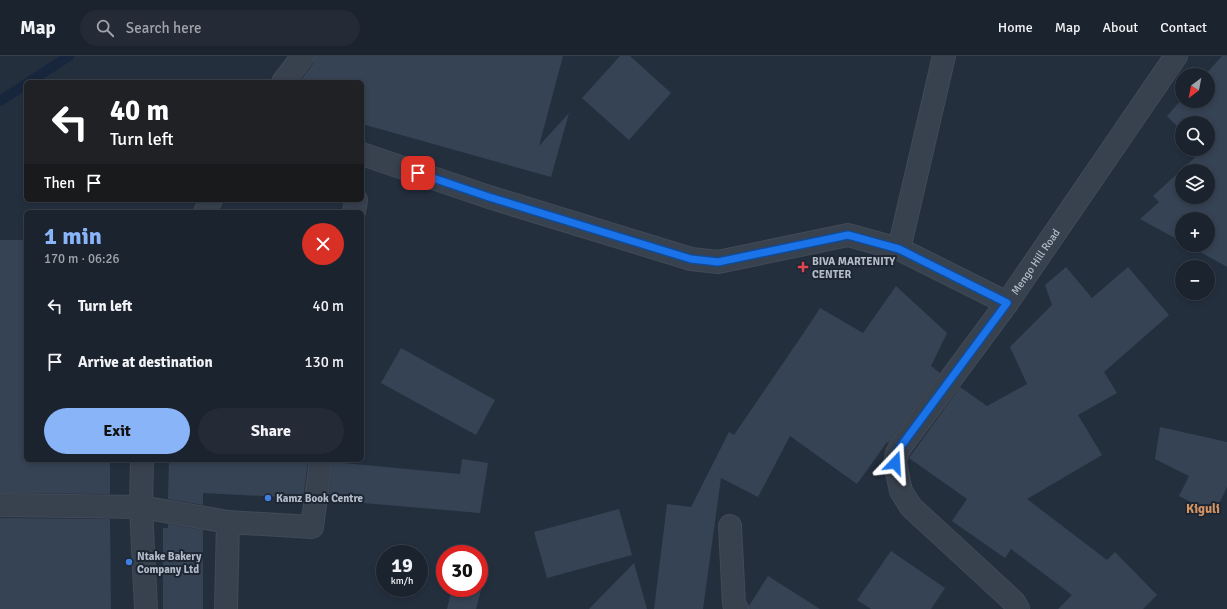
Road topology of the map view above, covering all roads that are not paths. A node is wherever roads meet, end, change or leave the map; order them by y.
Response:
1 (303, 56) edge
2 (944, 56) edge
3 (1176, 56) edge
4 (285, 80) edge
5 (364, 155) edge
6 (899, 249) junction
7 (1007, 303) junction
8 (142, 462) edge
9 (321, 462) edge
10 (0, 505) edge
11 (141, 507) junction
12 (228, 522) junction
13 (730, 526) dead end
14 (146, 609) edge
15 (226, 609) edge
16 (737, 609) edge
17 (1018, 609) edge

1 - 4 street
2 - 6 street
3 - 7 street, Mengo Hill Road
5 - 6 street
6 - 7 street
7 - 17 street, Mengo Hill Road
8 - 11 street
9 - 12 street
10 - 11 street
11 - 12 street
11 - 14 street
12 - 15 street
13 - 16 street

